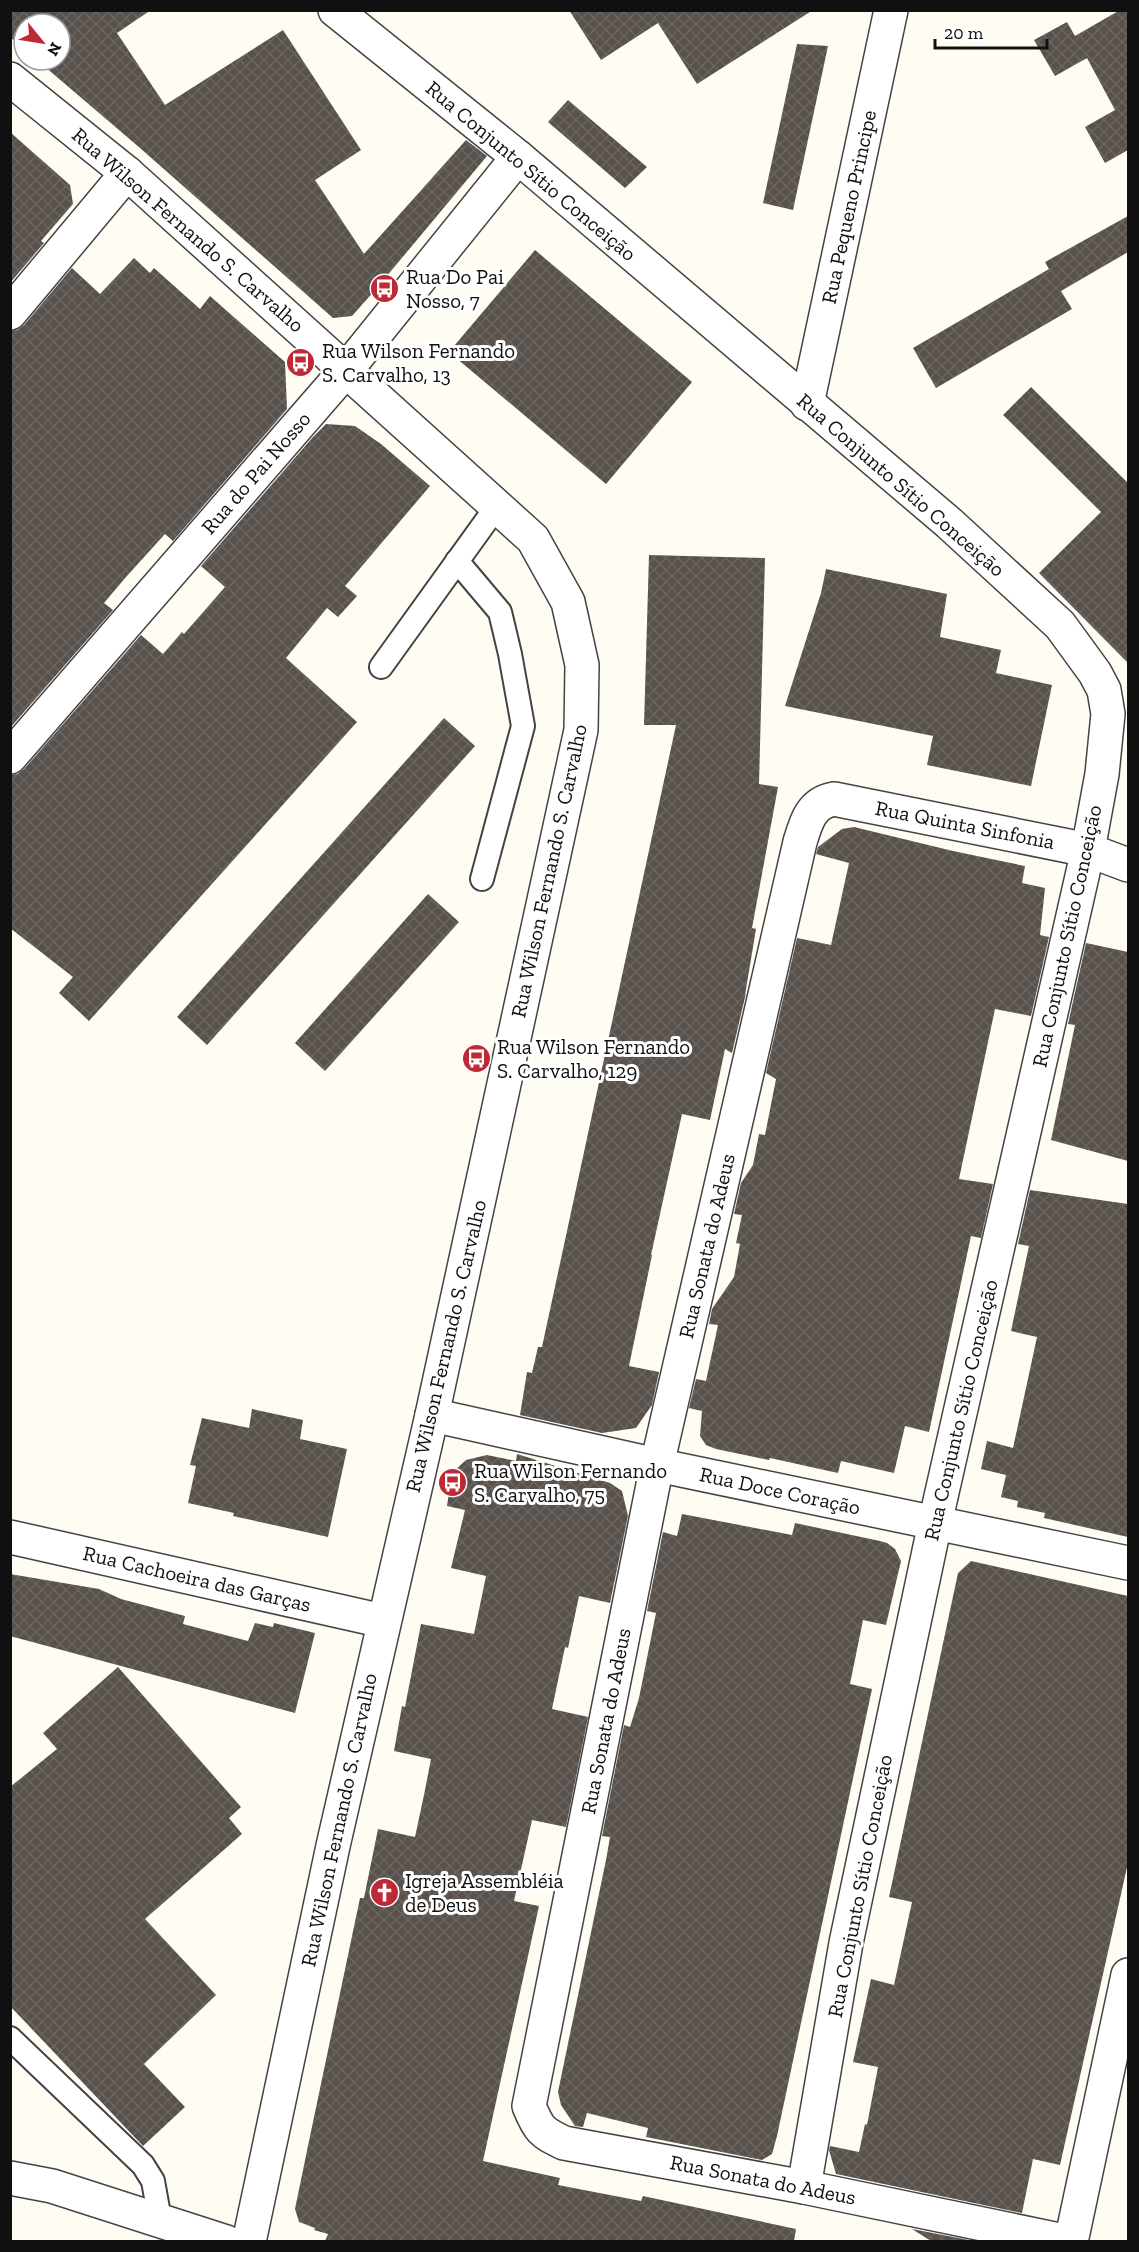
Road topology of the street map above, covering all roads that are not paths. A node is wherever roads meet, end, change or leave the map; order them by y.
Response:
1 (335, 10) edge
2 (891, 10) edge
3 (10, 79) edge
4 (518, 157) junction
5 (127, 173) junction
6 (10, 313) edge
7 (346, 369) junction
8 (807, 404) junction
9 (497, 506) junction
10 (457, 561) junction
11 (381, 667) dead end
12 (10, 757) edge
13 (834, 799) joint
14 (1088, 850) junction
15 (1128, 865) edge
16 (482, 879) dead end
17 (432, 1415) junction
18 (657, 1465) junction
19 (935, 1523) junction
20 (10, 1537) edge
21 (1128, 1563) edge
22 (383, 1621) junction
23 (1128, 1975) edge
24 (10, 2038) edge
25 (10, 2178) edge
26 (804, 2187) junction
27 (160, 2220) junction
28 (226, 2241) edge
29 (249, 2241) edge
30 (1070, 2241) edge

1 - 4 street, Rua Conjunto Sítio Conceição
2 - 8 street, Rua Pequeno Principe
3 - 5 street, Rua Wilson Fernando S. Carvalho
4 - 7 street, Rua do Pai Nosso
4 - 8 street, Rua Conjunto Sítio Conceição
5 - 6 street
5 - 7 street, Rua Wilson Fernando S. Carvalho
7 - 9 street, Rua Wilson Fernando S. Carvalho
7 - 12 street, Rua do Pai Nosso
8 - 14 street, Rua Conjunto Sítio Conceição
9 - 10 lane
9 - 17 street, Rua Wilson Fernando S. Carvalho
10 - 11 lane
10 - 16 lane
13 - 14 street, Rua Quinta Sinfonia
13 - 18 street, Rua Sonata do Adeus
14 - 15 street, Rua Quinta Sinfonia
14 - 19 street, Rua Conjunto Sítio Conceição
17 - 18 street, Rua Doce Coração
17 - 22 street, Rua Wilson Fernando S. Carvalho
18 - 19 street, Rua Doce Coração
18 - 26 street, Rua Sonata do Adeus
19 - 21 street, Rua Doce Coração
19 - 26 street, Rua Conjunto Sítio Conceição
20 - 22 street, Rua Cachoeira das Garças
22 - 29 street, Rua Wilson Fernando S. Carvalho
23 - 30 street
24 - 27 lane
25 - 27 street
26 - 30 street, Rua Sonata do Adeus
27 - 28 street

